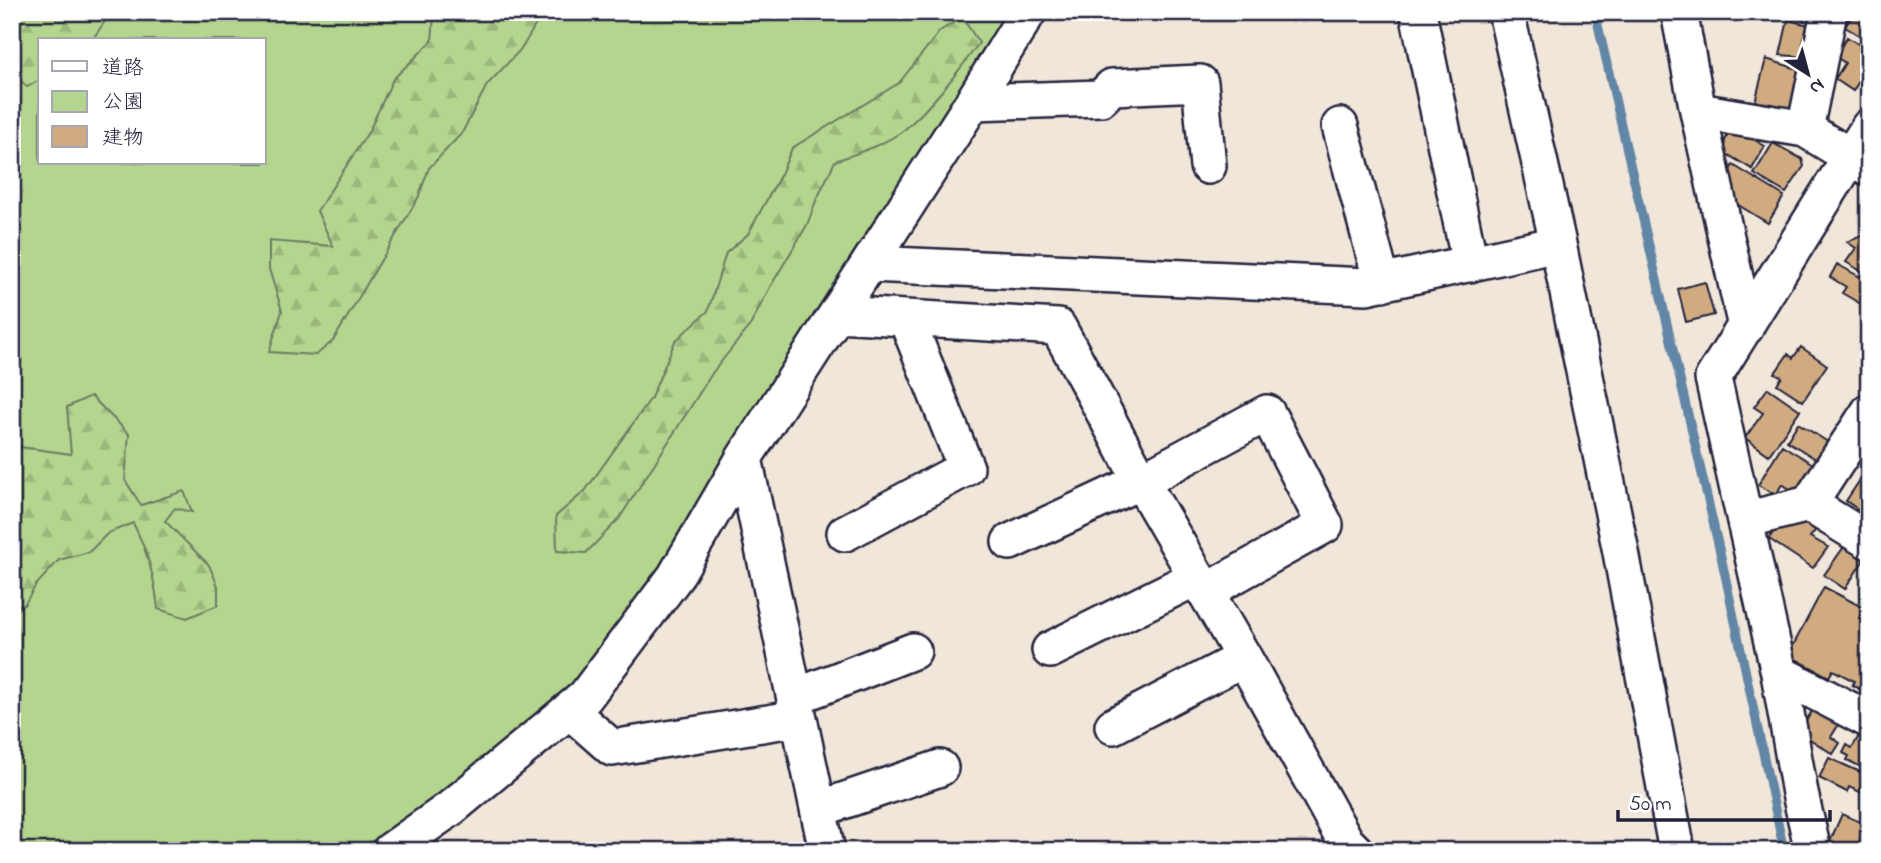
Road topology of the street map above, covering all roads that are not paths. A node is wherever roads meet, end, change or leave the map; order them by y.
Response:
1 (1028, 12) edge
2 (1418, 12) edge
3 (1506, 12) edge
4 (1679, 12) edge
5 (1827, 13) edge
6 (973, 102) junction
7 (1698, 111) junction
8 (1340, 126) dead end
9 (1869, 127) edge
10 (1805, 128) junction
11 (1860, 163) edge
12 (1208, 166) dead end
13 (1558, 244) junction
14 (869, 264) junction
15 (1470, 264) junction
16 (1382, 283) junction
17 (837, 314) junction
18 (906, 318) junction
19 (1746, 327) junction
20 (1869, 412) edge
21 (744, 458) junction
22 (1141, 481) junction
23 (1809, 504) junction
24 (1745, 520) junction
25 (845, 533) dead end
26 (1869, 541) edge
27 (1010, 542) dead end
28 (1201, 584) junction
29 (1050, 650) dead end
30 (913, 651) dead end
31 (1244, 658) junction
32 (1779, 673) junction
33 (797, 708) junction
34 (569, 710) junction
35 (1869, 720) edge
36 (1113, 726) dead end
37 (940, 768) dead end
38 (819, 809) junction
39 (1344, 848) edge
40 (390, 851) edge
41 (827, 851) edge
42 (1677, 851) edge
43 (1813, 851) edge

1 - 6 street
2 - 15 street
3 - 13 street
4 - 7 street
5 - 10 street
6 - 12 street
6 - 14 street
7 - 10 street
7 - 19 street
8 - 16 street
9 - 11 street
10 - 11 street
11 - 19 street
13 - 15 street
13 - 42 street
14 - 16 street
14 - 17 street
15 - 16 street
17 - 18 street
17 - 21 street
18 - 22 street
18 - 25 street
19 - 24 street
20 - 23 street
21 - 33 street
21 - 34 street
22 - 27 street
22 - 28 street
22 - 28 street
23 - 24 street
23 - 26 street
24 - 32 street
28 - 29 street
28 - 31 street
30 - 33 street
31 - 36 street
31 - 39 street
32 - 35 street
32 - 43 street
33 - 34 street
33 - 38 street
34 - 40 street
37 - 38 street
38 - 41 street

